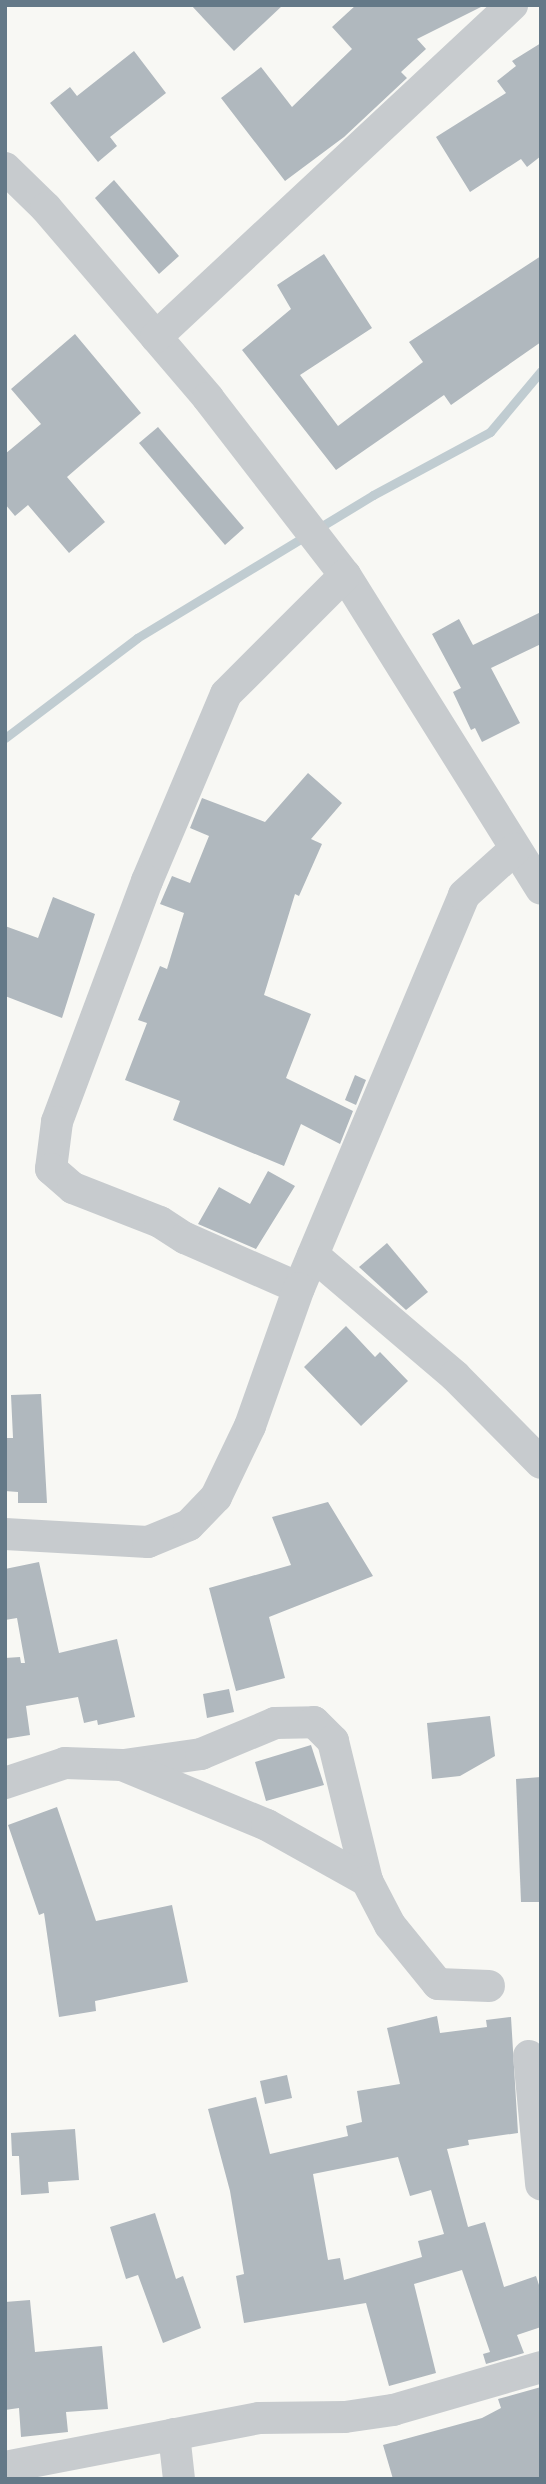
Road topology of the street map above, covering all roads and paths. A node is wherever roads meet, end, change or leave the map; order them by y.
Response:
1 (512, 5) edge
2 (5, 168) edge
3 (156, 337) junction
4 (336, 565) junction
5 (515, 849) junction
6 (541, 890) edge
7 (313, 1255) junction
8 (299, 1288) junction
9 (541, 1463) edge
10 (5, 1534) edge
11 (122, 1765) junction
12 (5, 1783) edge
13 (367, 1881) junction
14 (489, 1986) dead end
15 (529, 2056) dead end
16 (541, 2183) edge
17 (541, 2367) edge
18 (174, 2434) junction
19 (5, 2467) edge
20 (179, 2479) edge

1 - 3 street
2 - 3 street
3 - 4 street
4 - 5 street
4 - 8 street
5 - 6 street
5 - 7 street
7 - 8 street
7 - 9 street
8 - 10 street
11 - 12 street
11 - 13 street
11 - 13 street
13 - 14 street
15 - 16 street
17 - 18 street
18 - 19 street
18 - 20 street

